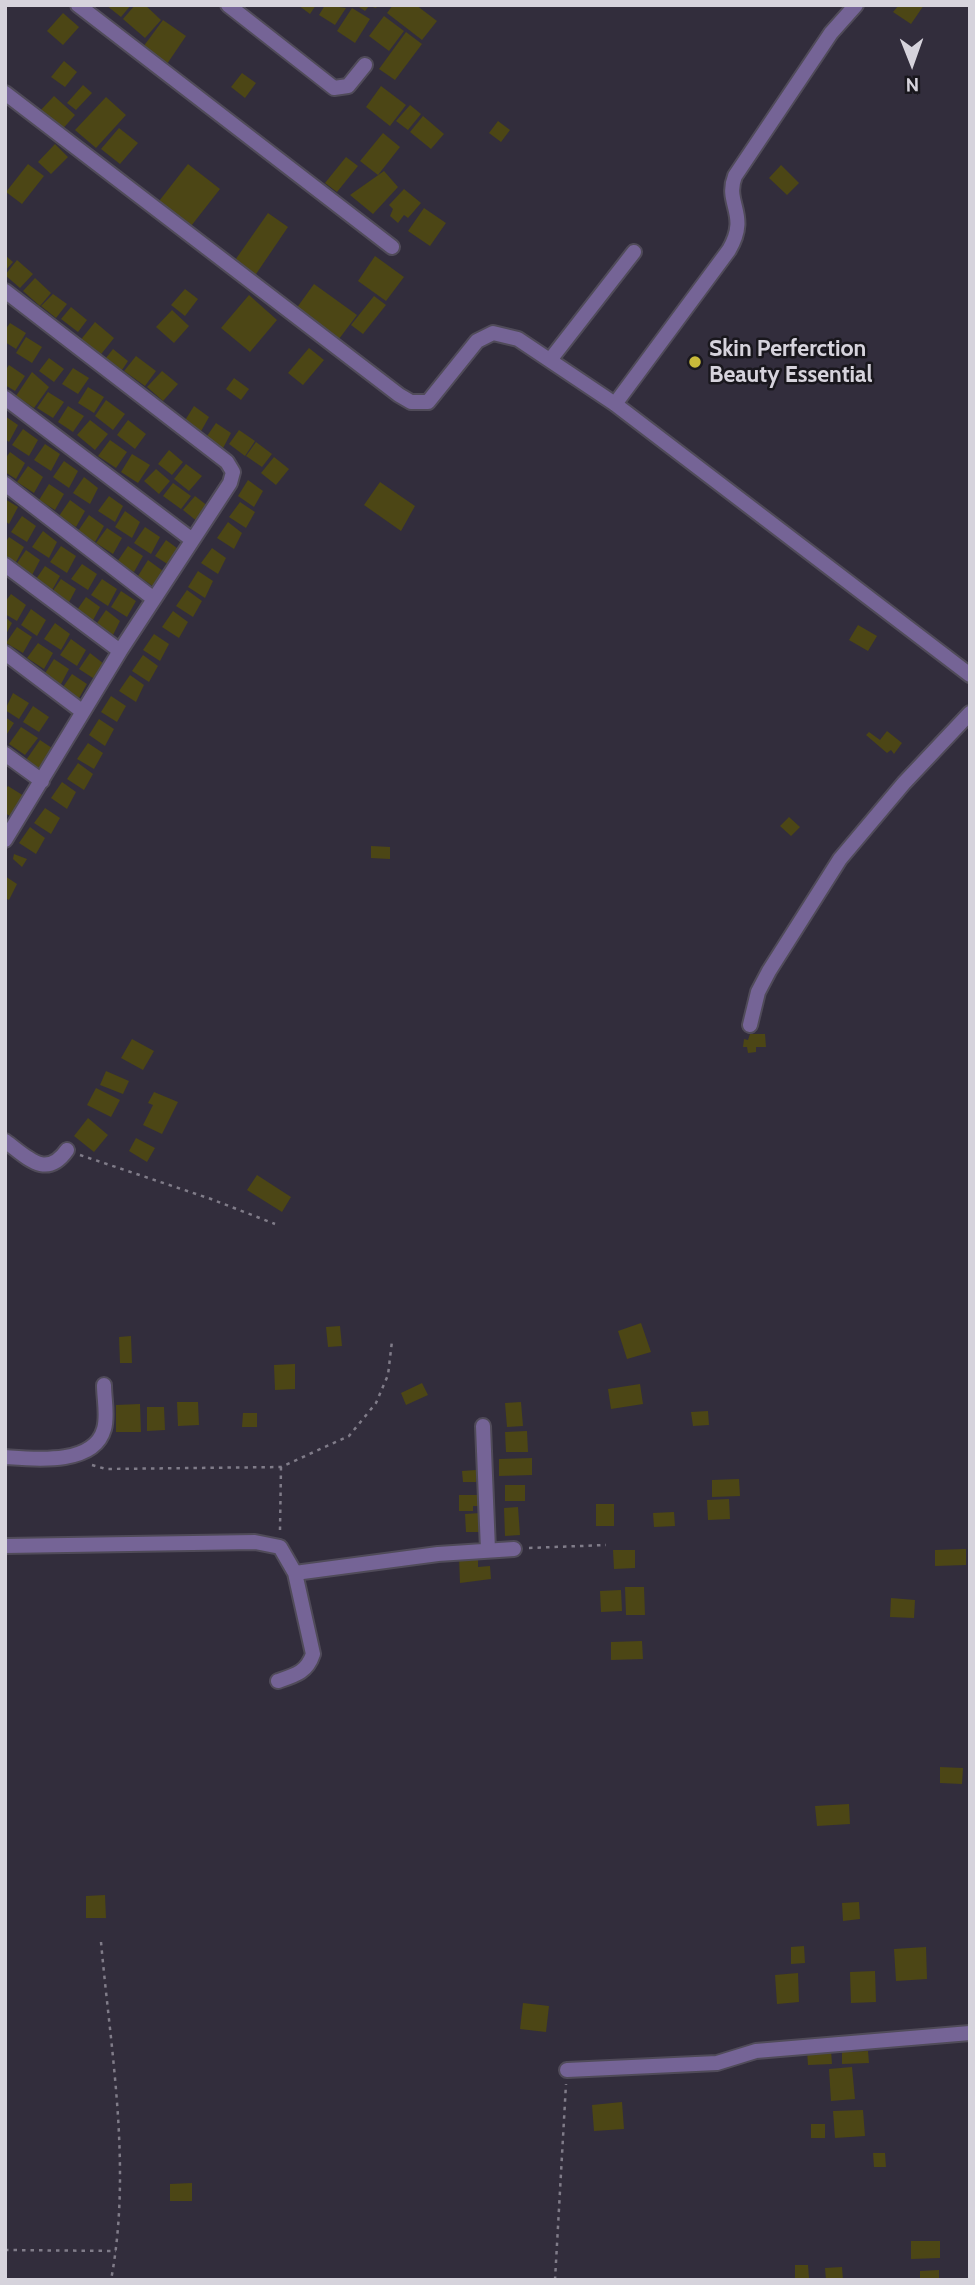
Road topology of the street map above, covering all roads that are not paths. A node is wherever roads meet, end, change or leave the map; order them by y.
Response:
1 (78, 5) edge
2 (228, 5) edge
3 (856, 5) edge
4 (365, 65) dead end
5 (5, 93) edge
6 (392, 247) dead end
7 (634, 252) dead end
8 (5, 291) edge
9 (551, 360) junction
10 (5, 398) edge
11 (615, 404) junction
12 (5, 484) edge
13 (191, 540) junction
14 (5, 565) edge
15 (154, 599) junction
16 (120, 651) junction
17 (5, 653) edge
18 (970, 675) edge
19 (83, 712) junction
20 (970, 713) edge
21 (5, 754) edge
22 (42, 781) junction
23 (5, 841) edge
24 (750, 1026) dead end
25 (5, 1141) edge
26 (67, 1150) road end
27 (103, 1385) dead end
28 (483, 1426) dead end
29 (5, 1457) edge
30 (5, 1546) edge
31 (514, 1549) dead end
32 (488, 1550) junction
33 (295, 1573) junction
34 (278, 1681) dead end
35 (970, 2033) edge
36 (567, 2070) road end

1 - 6 street
2 - 4 street
3 - 11 street
5 - 9 street
7 - 9 street
8 - 13 street
9 - 11 street
10 - 13 street
11 - 18 street
12 - 15 street
13 - 15 street
14 - 16 street
15 - 16 street
16 - 19 street
17 - 19 street
19 - 22 street
20 - 24 street
21 - 22 street
22 - 23 street
25 - 26 street
27 - 29 street
28 - 32 street
30 - 33 street
31 - 32 street
32 - 33 street
33 - 34 street
35 - 36 street

